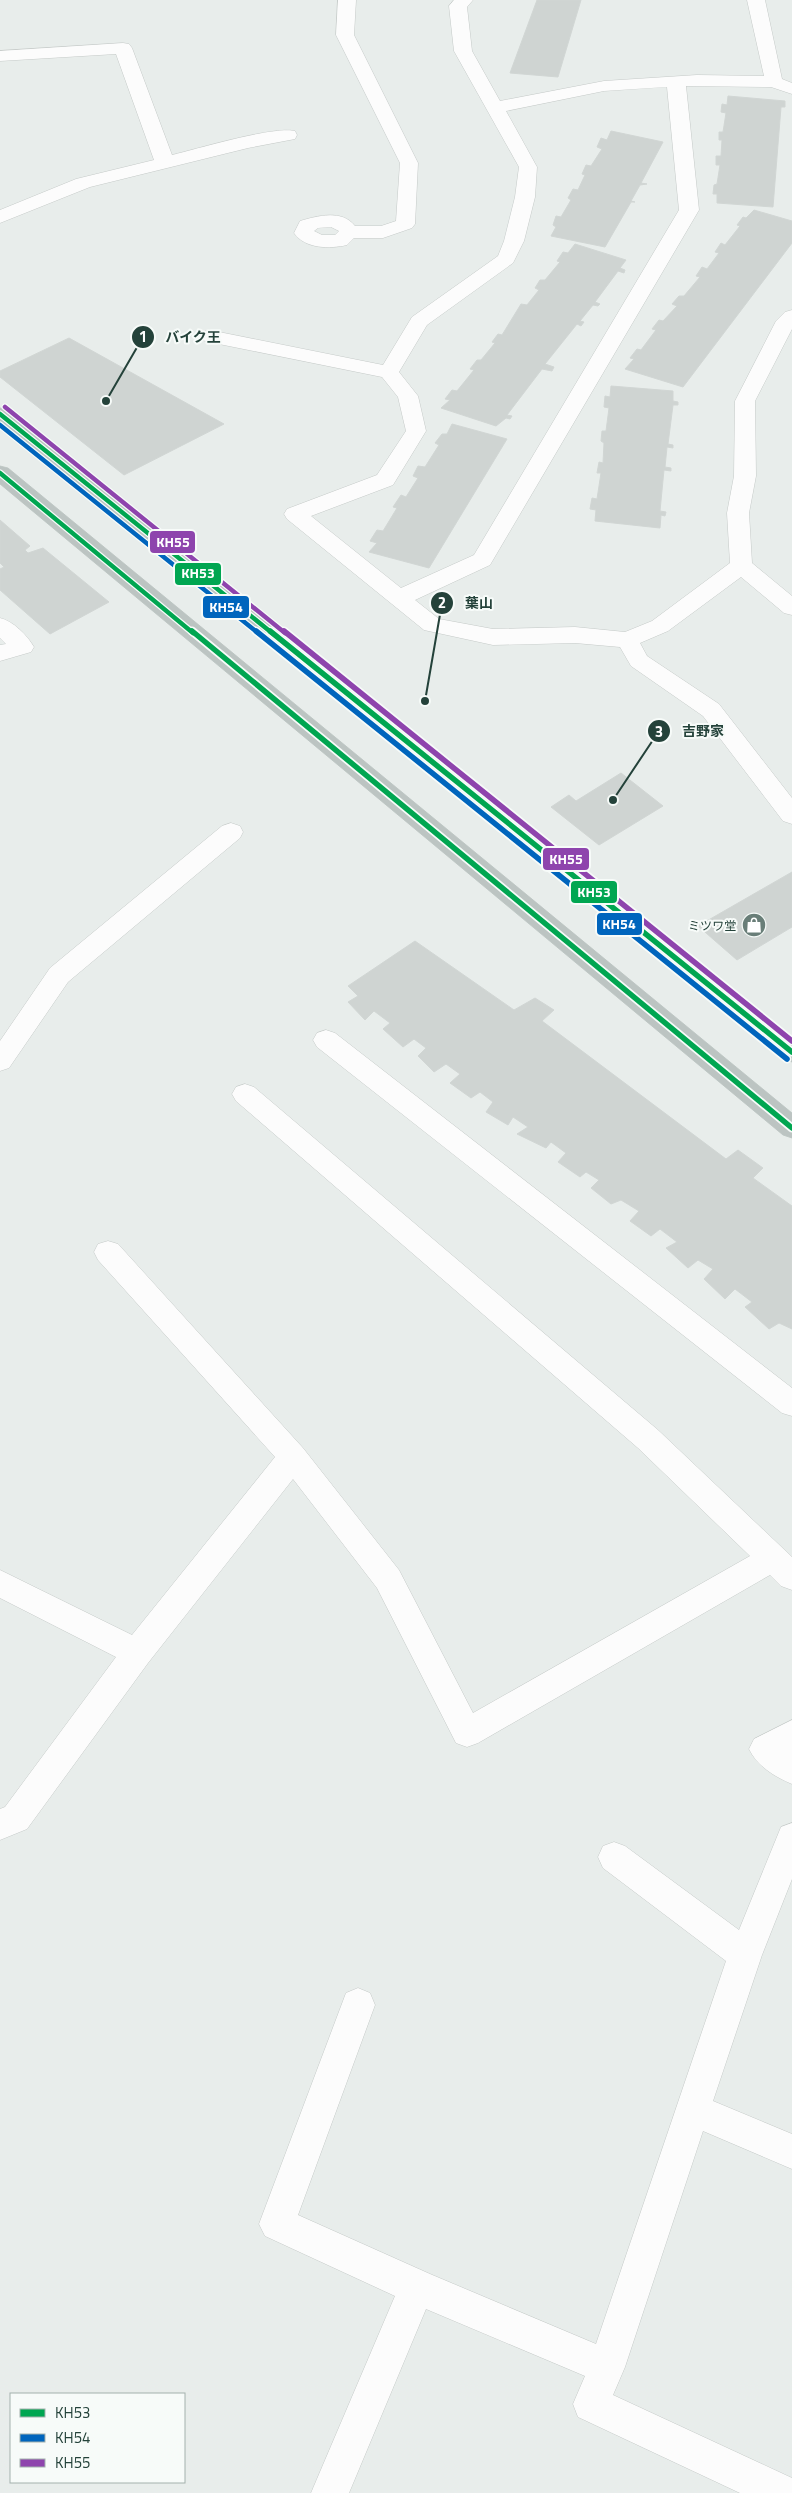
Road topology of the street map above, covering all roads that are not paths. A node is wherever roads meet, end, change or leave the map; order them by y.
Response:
1 (347, 0) edge
2 (464, 0) edge
3 (756, 0) edge
4 (0, 56) edge
5 (676, 82) junction
6 (774, 82) junction
7 (792, 89) edge
8 (495, 108) junction
9 (288, 135) dead end
10 (165, 163) junction
11 (0, 218) edge
12 (349, 232) dead end
13 (792, 316) edge
14 (209, 336) dead end
15 (390, 372) junction
16 (0, 414) edge
17 (0, 473) edge
18 (741, 566) junction
19 (399, 598) junction
20 (792, 608) edge
21 (0, 625) edge
22 (627, 640) junction
23 (0, 654) edge
24 (791, 810) edge
25 (231, 832) dead end
26 (326, 1040) dead end
27 (792, 1052) edge
28 (0, 1061) edge
29 (246, 1094) dead end
30 (792, 1128) edge
31 (108, 1252) dead end
32 (792, 1404) edge
33 (293, 1457) junction
34 (783, 1568) edge
35 (0, 1583) edge
36 (136, 1653) junction
37 (792, 1734) edge
38 (792, 1769) edge
39 (0, 1825) edge
40 (792, 1838) edge
41 (614, 1857) dead end
42 (745, 1955) junction
43 (358, 2005) dead end
44 (695, 2110) junction
45 (792, 2152) edge
46 (417, 2287) junction
47 (607, 2367) junction
48 (330, 2493) edge
49 (782, 2493) edge

1 - 12 street
2 - 8 street
3 - 6 street
4 - 10 street
5 - 6 street
5 - 8 street
5 - 19 street
6 - 7 street
8 - 15 street
9 - 10 street
10 - 11 street
13 - 18 street
14 - 15 street
15 - 19 street
16 - 27 highway
17 - 30 highway
18 - 20 street
18 - 22 street
19 - 22 street
21 - 23 street
22 - 24 street
25 - 28 street
26 - 32 street
29 - 34 street
31 - 33 street
33 - 34 street
33 - 36 street
35 - 36 street
36 - 39 street
37 - 38 street
40 - 42 street
41 - 42 street
42 - 44 street
43 - 46 street
44 - 45 street
44 - 47 street
46 - 47 street
46 - 48 street
47 - 49 street

